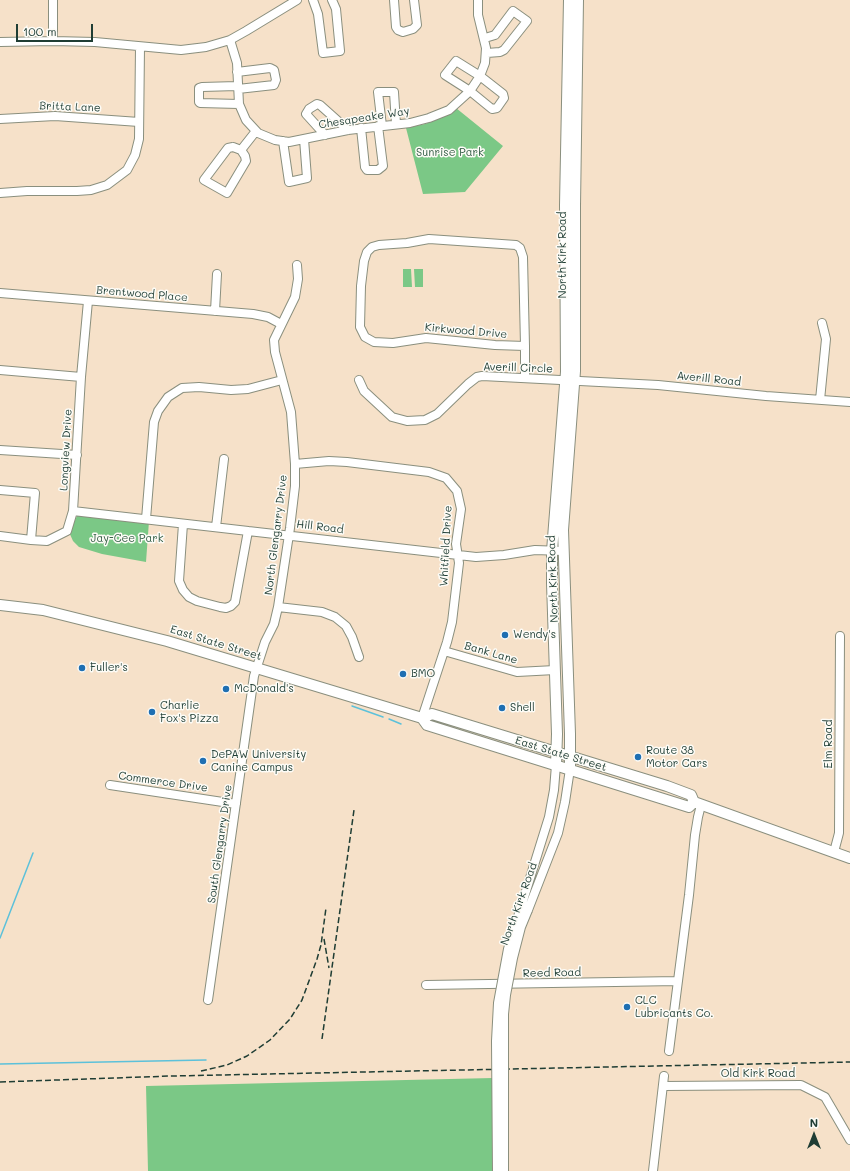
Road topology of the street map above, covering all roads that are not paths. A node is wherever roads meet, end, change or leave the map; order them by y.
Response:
1 (54, 0) edge
2 (297, 0) edge
3 (313, 0) edge
4 (332, 0) edge
5 (394, 0) edge
6 (414, 0) edge
7 (478, 0) edge
8 (569, 0) edge
9 (578, 0) edge
10 (285, 3) edge
11 (485, 38) junction
12 (230, 40) junction
13 (53, 41) junction
14 (0, 42) edge
15 (140, 47) junction
16 (487, 53) junction
17 (237, 72) junction
18 (480, 76) junction
19 (238, 88) junction
20 (470, 91) junction
21 (238, 104) junction
22 (0, 119) edge
23 (140, 122) junction
24 (396, 124) junction
25 (380, 126) junction
26 (361, 128) junction
27 (348, 130) junction
28 (256, 131) junction
29 (325, 135) junction
30 (304, 139) junction
31 (283, 141) junction
32 (240, 150) junction
33 (0, 194) edge
34 (297, 265) dead end
35 (217, 274) dead end
36 (0, 293) edge
37 (88, 301) junction
38 (215, 312) junction
39 (822, 323) dead end
40 (281, 324) junction
41 (525, 346) junction
42 (0, 370) edge
43 (81, 377) junction
44 (525, 378) junction
45 (282, 380) junction
46 (359, 380) dead end
47 (570, 380) junction
48 (820, 400) junction
49 (850, 402) edge
50 (0, 450) edge
51 (77, 455) junction
52 (224, 459) dead end
53 (296, 464) junction
54 (0, 490) edge
55 (73, 511) junction
56 (146, 519) junction
57 (183, 524) junction
58 (216, 527) junction
59 (248, 531) junction
60 (290, 535) junction
61 (0, 536) edge
62 (32, 540) junction
63 (552, 551) junction
64 (563, 551) junction
65 (457, 555) junction
66 (0, 605) edge
67 (278, 607) junction
68 (840, 636) dead end
69 (444, 651) junction
70 (360, 656) dead end
71 (256, 668) junction
72 (555, 670) junction
73 (422, 718) junction
74 (557, 752) junction
75 (570, 756) junction
76 (556, 765) junction
77 (570, 770) junction
78 (110, 785) dead end
79 (236, 804) junction
80 (697, 804) junction
81 (834, 852) junction
82 (850, 858) edge
83 (524, 908) junction
84 (678, 981) junction
85 (426, 985) dead end
86 (208, 1000) dead end
87 (669, 1051) dead end
88 (664, 1076) dead end
89 (663, 1086) junction
90 (850, 1140) edge
91 (497, 1171) edge
92 (504, 1171) edge
93 (654, 1171) edge

1 - 13 street
2 - 10 street
3 - 4 street
5 - 6 street
7 - 11 street, Chesapeake Way
8 - 47 main road, North Kirk Road
9 - 47 main road, North Kirk Road
10 - 12 street
11 - 16 street, Chesapeake Way
11 - 16 street
12 - 15 street
12 - 17 street, Chesapeake Way
13 - 14 street
13 - 15 street
15 - 23 street
16 - 18 street, Chesapeake Way
17 - 19 street, Chesapeake Way
17 - 19 street
18 - 20 street, Chesapeake Way
18 - 20 street
18 - 20 street
19 - 21 street, Chesapeake Way
19 - 21 street
20 - 24 street, Chesapeake Way
21 - 28 street, Chesapeake Way
22 - 23 street, Britta Lane
23 - 33 street
24 - 25 street, Chesapeake Way
24 - 25 street
25 - 26 street, Chesapeake Way
25 - 26 street
26 - 27 street, Chesapeake Way
27 - 29 street, Chesapeake Way
27 - 29 street
28 - 31 street, Chesapeake Way
28 - 32 street
29 - 30 street, Chesapeake Way
30 - 31 street, Chesapeake Way
30 - 31 street
32 - 32 street
34 - 40 street, North Glengarry Drive
35 - 38 street
36 - 37 street, Brentwood Place
37 - 38 street, Brentwood Place
37 - 43 street, Longview Drive
38 - 40 street, Brentwood Place
39 - 48 street
40 - 45 street, North Glengarry Drive
41 - 41 street, Kirkwood Drive
41 - 44 street, Kirkwood Drive
42 - 43 street
43 - 51 street, Longview Drive
44 - 46 street, Averill Circle
44 - 47 street, Averill Circle
45 - 53 street, North Glengarry Drive
45 - 56 street
47 - 48 street, Averill Road
47 - 63 main road, North Kirk Road
47 - 64 main road, North Kirk Road
48 - 49 street, Averill Road
50 - 51 street
51 - 55 street, Longview Drive
52 - 58 street
53 - 60 street, North Glengarry Drive
53 - 65 street, Whitfield Drive
54 - 62 street
55 - 56 street, Hill Road
55 - 62 street, Longview Drive
56 - 57 street, Hill Road
57 - 58 street, Hill Road
57 - 59 street
58 - 59 street, Hill Road
59 - 60 street, Hill Road
60 - 65 street, Hill Road
60 - 67 street, North Glengarry Drive
61 - 62 street, Longview Drive
63 - 64 street, Hill Road
63 - 65 street, Hill Road
63 - 72 main road, North Kirk Road
64 - 75 main road, North Kirk Road
65 - 69 street, Whitfield Drive
66 - 71 main road, East State Street
67 - 70 street
67 - 71 street, North Glengarry Drive
68 - 81 street, Elm Road
69 - 72 street, Bank Lane
69 - 73 street, Whitfield Drive
71 - 73 main road, East State Street
71 - 79 street, South Glengarry Drive
72 - 74 main road, North Kirk Road
73 - 74 main road, East State Street
73 - 76 main road, East State Street
74 - 75 main road, East State Street
74 - 76 main road, North Kirk Road
75 - 77 main road, North Kirk Road
75 - 80 main road, East State Street
76 - 77 main road, East State Street
76 - 83 street, North Kirk Road
77 - 80 main road, East State Street
77 - 83 street, North Kirk Road
78 - 79 street, Commerce Drive
79 - 86 street, South Glengarry Drive
80 - 81 main road, East State Street
80 - 84 street
81 - 82 main road, East State Street
83 - 91 street, North Kirk Road, bridge
83 - 92 street, North Kirk Road, bridge
84 - 85 street, Reed Road
84 - 87 street
88 - 89 street
89 - 90 street, Old Kirk Road
89 - 93 street

